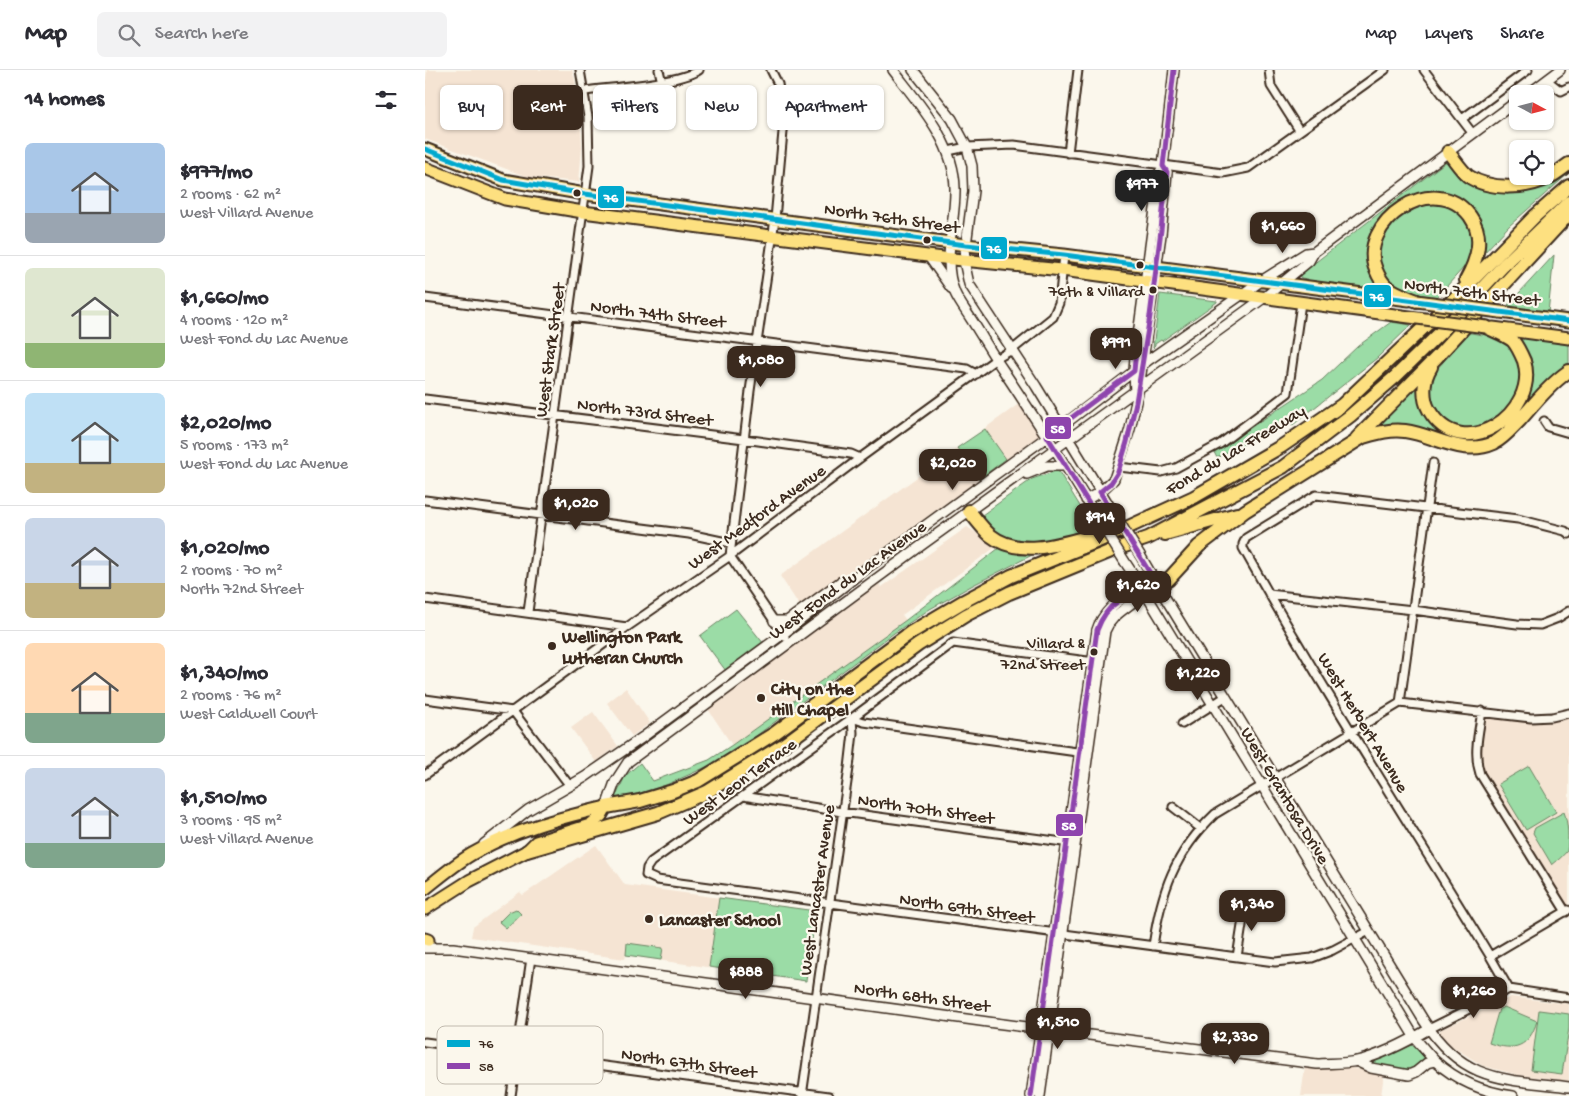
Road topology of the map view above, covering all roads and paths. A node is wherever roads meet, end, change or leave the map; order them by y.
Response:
1 (580, 70) edge
2 (659, 70) edge
3 (699, 70) edge
4 (771, 70) edge
5 (893, 70) edge
6 (913, 70) edge
7 (1077, 70) edge
8 (1174, 70) edge
9 (1269, 70) edge
10 (1385, 70) edge
11 (1424, 70) edge
12 (1528, 70) edge
13 (1560, 70) edge
14 (1547, 80) junction
15 (662, 82) junction
16 (663, 85) edge
17 (778, 85) edge
18 (1540, 85) edge
19 (1569, 87) edge
20 (585, 91) junction
21 (1509, 107) edge
22 (1462, 119) junction
23 (783, 130) edge
24 (1299, 130) junction
25 (1473, 134) junction
26 (967, 147) junction
27 (425, 149) edge
28 (948, 151) junction
29 (1448, 152) junction
30 (1068, 153) junction
31 (1569, 164) edge
32 (1163, 166) junction
33 (425, 168) edge
34 (425, 176) edge
35 (444, 176) junction
36 (1569, 186) edge
37 (585, 194) junction
38 (1569, 202) edge
39 (583, 212) junction
40 (1569, 214) edge
41 (775, 219) junction
42 (772, 236) junction
43 (951, 243) junction
44 (965, 245) junction
45 (1314, 252) junction
46 (1064, 255) junction
47 (929, 257) junction
48 (949, 259) junction
49 (965, 261) junction
50 (1152, 267) junction
51 (1062, 270) junction
52 (1150, 282) junction
53 (1261, 282) junction
54 (1280, 284) junction
55 (955, 294) junction
56 (1244, 294) junction
57 (1458, 295) junction
58 (1265, 297) junction
59 (425, 298) edge
60 (979, 300) junction
61 (1417, 301) junction
62 (1301, 303) junction
63 (965, 310) junction
64 (569, 317) junction
65 (1569, 320) edge
66 (1486, 327) junction
67 (1569, 338) edge
68 (758, 341) junction
69 (1012, 350) junction
70 (1436, 358) junction
71 (996, 359) junction
72 (1143, 364) junction
73 (1134, 371) junction
74 (1569, 371) edge
75 (976, 374) junction
76 (1137, 393) junction
77 (425, 399) edge
78 (555, 415) junction
79 (1544, 421) dead end
80 (1061, 427) junction
81 (1569, 433) edge
82 (1047, 436) junction
83 (744, 439) junction
84 (1068, 440) junction
85 (1056, 449) junction
86 (1344, 449) junction
87 (860, 458) junction
88 (1433, 463) dead end
89 (1066, 466) junction
90 (1119, 467) junction
91 (1009, 482) junction
92 (1100, 492) junction
93 (425, 500) edge
94 (1086, 500) junction
95 (953, 505) junction
96 (1427, 507) junction
97 (1245, 511) junction
98 (969, 512) junction
99 (542, 516) junction
100 (1137, 523) junction
101 (1569, 534) edge
102 (1148, 538) junction
103 (731, 543) junction
104 (730, 556) junction
105 (853, 580) junction
106 (1158, 586) junction
107 (1144, 591) junction
108 (1269, 594) junction
109 (425, 599) edge
110 (1413, 610) junction
111 (1569, 611) edge
112 (528, 612) junction
113 (774, 621) junction
114 (627, 627) junction
115 (783, 634) junction
116 (789, 643) junction
117 (1096, 662) junction
118 (1225, 697) junction
119 (425, 699) edge
120 (1400, 703) junction
121 (1212, 705) junction
122 (513, 711) junction
123 (1482, 712) junction
124 (1569, 712) edge
125 (852, 718) junction
126 (1182, 724) dead end
127 (1352, 732) junction
128 (1084, 753) junction
129 (425, 775) edge
130 (1275, 778) junction
131 (571, 786) junction
132 (1262, 786) junction
133 (743, 796) junction
134 (606, 807) junction
135 (1173, 807) dead end
136 (842, 812) junction
137 (1201, 828) junction
138 (1071, 843) junction
139 (527, 852) junction
140 (470, 855) junction
141 (646, 875) joint
142 (425, 889) edge
143 (829, 903) junction
144 (425, 909) edge
145 (1240, 909) dead end
146 (1567, 911) edge
147 (1369, 931) junction
148 (1058, 934) junction
149 (1354, 938) junction
150 (426, 942) edge
151 (1153, 946) junction
152 (1491, 956) junction
153 (1237, 957) junction
154 (531, 958) junction
155 (1509, 989) junction
156 (816, 998) junction
157 (1569, 998) edge
158 (521, 1026) edge
159 (1045, 1029) junction
160 (1429, 1029) junction
161 (1415, 1038) junction
162 (1356, 1061) junction
163 (1435, 1061) junction
164 (1460, 1061) junction
165 (603, 1065) edge
166 (1452, 1074) junction
167 (1567, 1086) edge
168 (802, 1094) edge
169 (829, 1096) edge
170 (1031, 1096) edge
171 (1040, 1096) edge
172 (1513, 1096) edge
173 (1564, 1096) edge

1 - 20 street, West Stark Street
2 - 15 street
3 - 15 street
4 - 17 street
5 - 28 street, West Grantosa Drive
6 - 26 street, West Grantosa Drive
7 - 30 street
8 - 32 street
9 - 24 street
10 - 24 street
11 - 22 street
12 - 22 street
13 - 14 street
14 - 18 street
14 - 19 street
15 - 16 street
15 - 20 street
20 - 37 street, West Stark Street
21 - 25 street, West Fond du Lac Avenue
22 - 25 street
23 - 41 street
24 - 32 street
25 - 29 street, West Fond du Lac Avenue
26 - 28 street
26 - 30 street
26 - 44 street, West Grantosa Drive
27 - 37 main road, North 76th Street
28 - 43 street, West Grantosa Drive
29 - 31 highway
29 - 45 street, West Fond du Lac Avenue
30 - 32 street
32 - 50 street
33 - 35 main road, North 76th Street
34 - 35 main road
35 - 39 main road, North 76th Street
36 - 57 highway, Fond du Lac Freeway
37 - 39 street, West Stark Street
37 - 41 main road, North 76th Street
38 - 102 highway, Fond du Lac Freeway
39 - 42 main road, North 76th Street
39 - 64 street, West Stark Street
40 - 70 highway
41 - 42 street
41 - 43 main road, North 76th Street
42 - 47 main road, North 76th Street
42 - 68 street
43 - 44 main road, North 76th Street
43 - 48 street, West Grantosa Drive
44 - 46 main road, North 76th Street
44 - 49 street, West Grantosa Drive
45 - 53 street, West Fond du Lac Avenue
45 - 54 street, West Fond du Lac Avenue
46 - 50 main road, North 76th Street
46 - 51 street, West Medford Avenue
47 - 48 main road, North 76th Street
47 - 55 street
48 - 49 main road, North 76th Street
48 - 55 street, West Grantosa Drive
49 - 51 main road, North 76th Street
49 - 60 street, West Grantosa Drive
50 - 52 street
50 - 53 main road, North 76th Street
51 - 52 main road, North 76th Street
51 - 69 street, West Medford Avenue
52 - 56 main road, North 76th Street
52 - 72 street
52 - 73 street
53 - 54 main road, North 76th Street
53 - 56 street, West Fond du Lac Avenue
54 - 58 street, West Fond du Lac Avenue
54 - 61 main road, North 76th Street
55 - 63 street, West Grantosa Drive
56 - 58 main road, North 76th Street
56 - 72 street, West Fond du Lac Avenue
57 - 61 highway
57 - 100 highway, Fond du Lac Freeway
58 - 62 main road, North 76th Street
58 - 76 street, West Fond du Lac Avenue
59 - 64 street, North 74th Street
60 - 63 street
60 - 69 street, West Grantosa Drive
61 - 65 main road, North 76th Street, bridge
62 - 66 main road, North 76th Street, bridge
62 - 90 street
63 - 71 street, West Grantosa Drive
64 - 68 street, North 74th Street
64 - 78 street, West Stark Street
66 - 67 main road, North 76th Street
66 - 70 highway
68 - 75 street, North 74th Street
68 - 83 street
69 - 71 street, West Medford Avenue
69 - 80 street, West Grantosa Drive
70 - 86 highway
71 - 75 street, West Medford Avenue
71 - 82 street, West Grantosa Drive
72 - 73 street, West Fond du Lac Avenue
72 - 76 street
73 - 76 street
73 - 80 street, West Fond du Lac Avenue
74 - 86 highway
75 - 87 street, West Medford Avenue
76 - 84 street, West Fond du Lac Avenue
76 - 90 street
77 - 78 street, North 73rd Street
78 - 83 street, North 73rd Street
78 - 99 street, West Stark Street
79 - 81 street
80 - 82 street, West Fond du Lac Avenue
80 - 84 street, West Grantosa Drive
82 - 85 street, West Grantosa Drive
82 - 95 street, West Fond du Lac Avenue
83 - 87 street, North 73rd Street
83 - 103 street
84 - 85 street, West Fond du Lac Avenue
84 - 92 street, West Grantosa Drive
85 - 89 street, West Grantosa Drive
85 - 91 street, West Fond du Lac Avenue
86 - 97 highway
87 - 104 street, West Medford Avenue
88 - 96 street
89 - 91 street
89 - 94 street, West Grantosa Drive
90 - 92 street
91 - 98 street, West Fond du Lac Avenue
92 - 94 street
92 - 106 street, West Grantosa Drive, bridge
93 - 99 street
94 - 107 street, West Grantosa Drive, bridge
95 - 98 street
95 - 105 street, West Fond du Lac Avenue
96 - 101 street
96 - 108 street, West Herbert Avenue
96 - 110 street
97 - 102 highway
97 - 106 highway
98 - 100 highway
98 - 116 street, West Fond du Lac Avenue
99 - 103 street
99 - 112 street, West Stark Street
100 - 134 highway, Fond du Lac Freeway
102 - 139 highway, Fond du Lac Freeway
103 - 104 street
104 - 113 street
104 - 114 street, West Medford Avenue
105 - 113 street
105 - 115 street, West Fond du Lac Avenue
106 - 107 street
106 - 118 street, West Grantosa Drive
107 - 117 street
107 - 121 street, West Grantosa Drive
108 - 110 street
108 - 127 street, West Herbert Avenue
109 - 112 street
110 - 111 street
110 - 120 street
112 - 114 street
113 - 115 street
114 - 122 street, West Medford Avenue
115 - 116 street
115 - 131 street, West Fond du Lac Avenue
116 - 134 street, West Fond du Lac Avenue
117 - 125 street, West Leon Terrace
117 - 128 street
118 - 121 street
118 - 130 street, West Grantosa Drive
119 - 122 street
120 - 123 street
120 - 127 street
121 - 126 street
121 - 132 street, West Grantosa Drive
122 - 129 street, West Medford Avenue
122 - 131 street
123 - 124 street
123 - 146 street
125 - 128 street
125 - 133 street, West Leon Terrace
125 - 136 street, West Lancaster Avenue
127 - 130 street
127 - 152 street, West Herbert Avenue
128 - 138 street
130 - 132 street
130 - 147 street, West Grantosa Drive
131 - 140 street, West Fond du Lac Avenue
132 - 137 street
132 - 149 street, West Grantosa Drive
133 - 136 street, North 70th Street
133 - 141 street, West Leon Terrace
134 - 139 main road
134 - 140 main road, West Fond du Lac Avenue
135 - 137 street
136 - 138 street, North 70th Street
136 - 143 street, West Lancaster Avenue
137 - 151 street
138 - 148 street
139 - 144 main road
140 - 142 main road, West Fond du Lac Avenue
141 - 143 street, North 69th Street
143 - 148 street, North 69th Street
143 - 156 street, West Lancaster Avenue
145 - 153 street
146 - 152 street
147 - 149 street, North 69th Street
147 - 160 street, West Grantosa Drive
148 - 151 street, North 69th Street
148 - 159 street
149 - 153 street, North 69th Street
149 - 161 street, West Grantosa Drive
150 - 154 street, North 68th Street
151 - 153 street, North 69th Street
152 - 155 street, West Herbert Avenue
154 - 156 street, North 68th Street
154 - 158 street
155 - 157 street
155 - 160 street
156 - 159 street, North 68th Street
156 - 168 street, West Lancaster Avenue
159 - 162 street, North 68th Street
159 - 170 street
159 - 171 street
160 - 161 street, North 68th Street
160 - 164 street
161 - 162 street, North 68th Street
161 - 163 street
162 - 163 street
163 - 166 street
164 - 166 street
164 - 167 street
165 - 168 street, North 67th Street
166 - 172 street
167 - 173 street
168 - 169 street, North 67th Street

